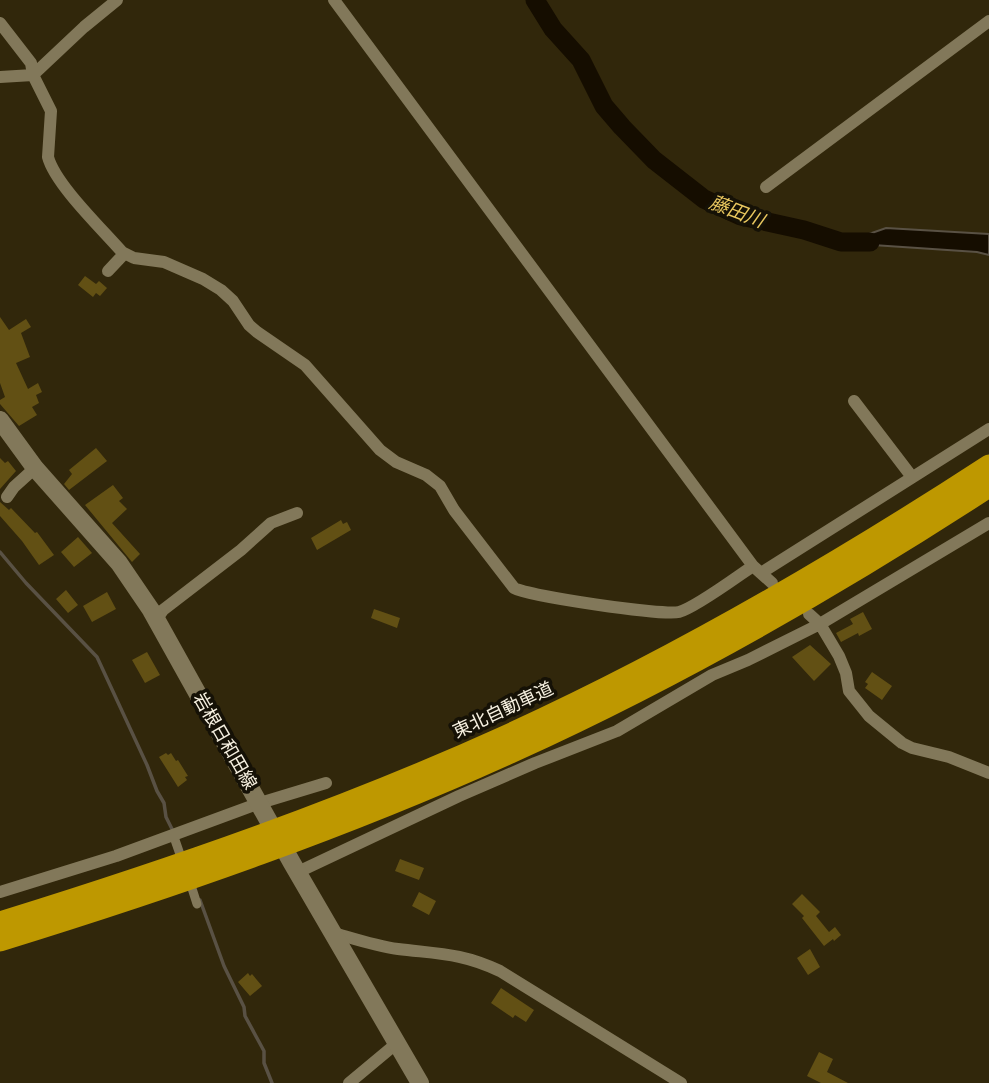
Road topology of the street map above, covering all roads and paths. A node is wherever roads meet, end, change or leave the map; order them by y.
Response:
1 (117, 0) edge
2 (334, 0) edge
3 (989, 21) edge
4 (0, 23) edge
5 (33, 75) junction
6 (0, 77) edge
7 (766, 187) dead end
8 (124, 254) junction
9 (108, 271) dead end
10 (854, 401) dead end
11 (0, 420) edge
12 (989, 429) edge
13 (989, 465) edge
14 (35, 468) junction
15 (912, 477) junction
16 (989, 487) edge
17 (7, 497) dead end
18 (296, 513) dead end
19 (989, 523) edge
20 (757, 569) junction
21 (772, 583) dead end
22 (808, 614) dead end
23 (156, 620) junction
24 (820, 624) junction
25 (989, 773) edge
26 (326, 783) dead end
27 (262, 807) junction
28 (174, 837) dead end
29 (295, 868) junction
30 (0, 892) edge
31 (197, 904) dead end
32 (0, 922) edge
33 (334, 933) junction
34 (0, 941) edge
35 (397, 1043) junction
36 (349, 1083) edge
37 (420, 1083) edge
38 (681, 1083) edge

1 - 5 street
2 - 20 street
3 - 7 street
4 - 5 street
5 - 6 street
5 - 8 street
8 - 9 street
8 - 20 street
10 - 15 street
11 - 14 main road, 岩根日和田線
12 - 15 street
13 - 32 highway, 東北自動車道
14 - 17 street
14 - 23 main road, 岩根日和田線
15 - 20 street
16 - 34 highway
18 - 23 street
19 - 24 street
20 - 21 street
22 - 24 street
23 - 27 main road, 岩根日和田線
24 - 25 street
24 - 29 street
26 - 27 street
27 - 29 main road, 岩根日和田線
27 - 30 street
28 - 31 street
29 - 33 main road, 岩根日和田線
33 - 35 main road, 岩根日和田線
33 - 38 street
35 - 36 street
35 - 37 main road, 岩根日和田線

